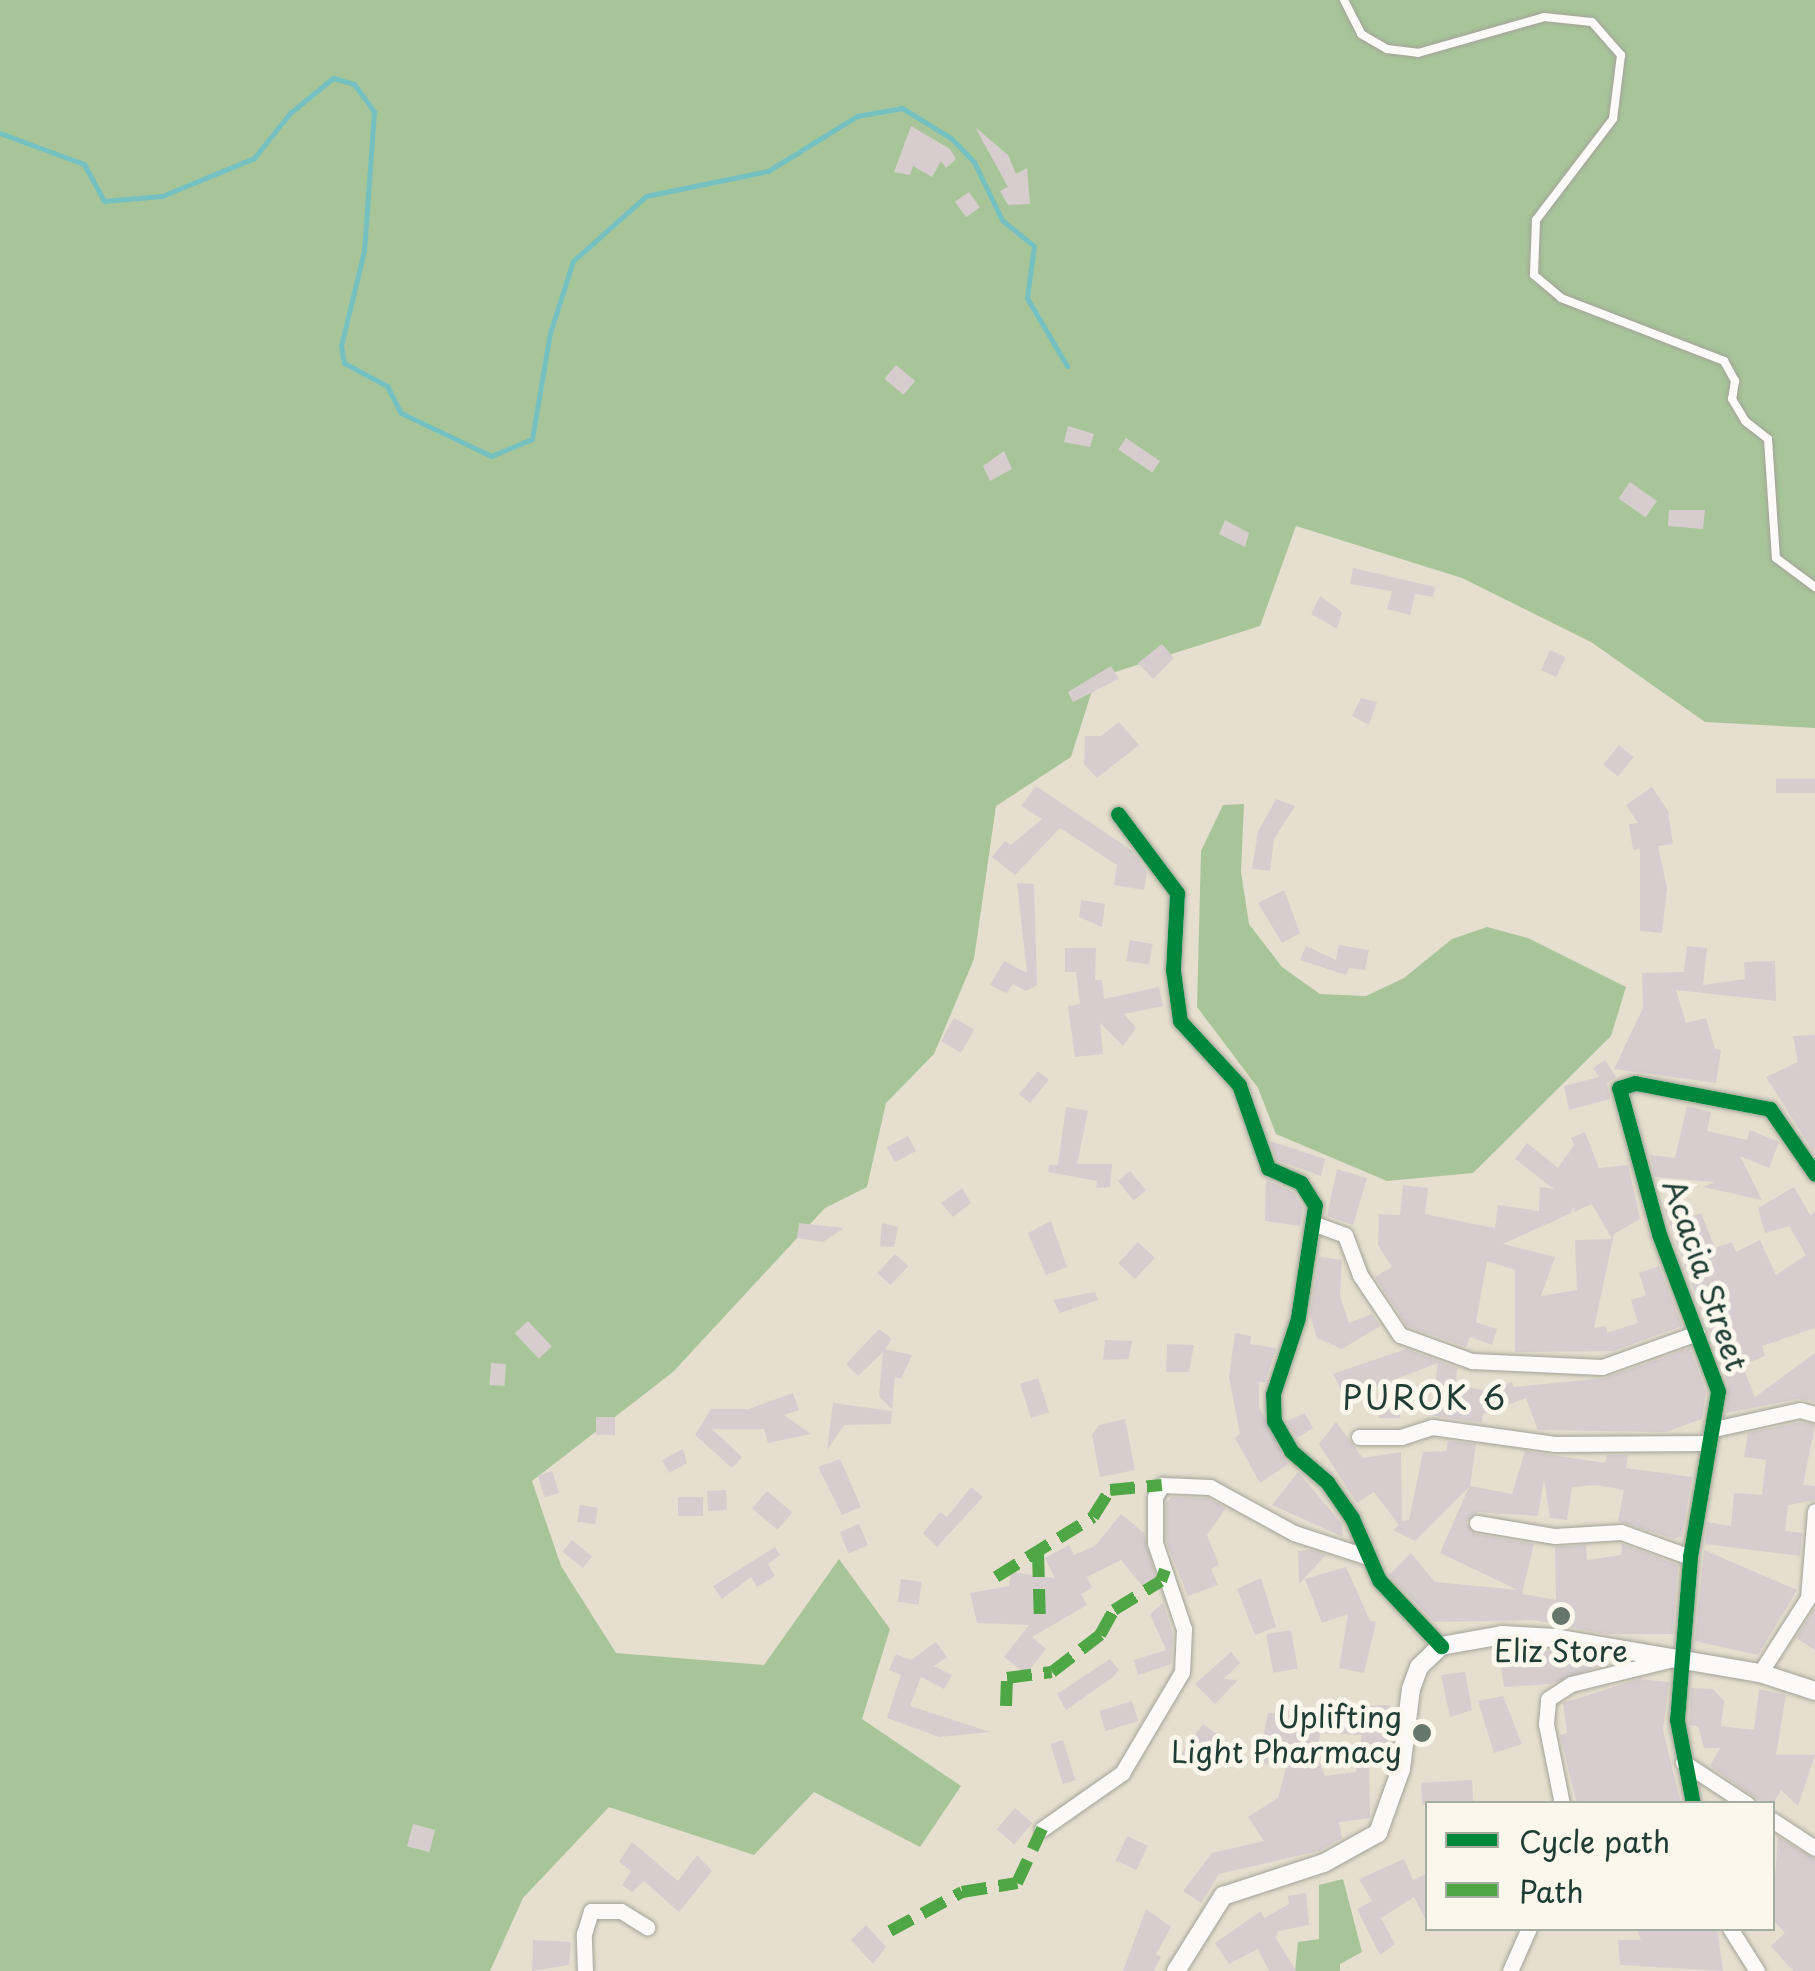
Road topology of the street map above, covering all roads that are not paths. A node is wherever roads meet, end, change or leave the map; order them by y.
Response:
1 (1344, 0) edge
2 (1815, 588) edge
3 (1118, 814) dead end
4 (1815, 1174) edge
5 (1315, 1224) junction
6 (1696, 1333) junction
7 (1815, 1414) edge
8 (1710, 1436) junction
9 (1359, 1437) dead end
10 (1815, 1511) edge
11 (1477, 1523) dead end
12 (1365, 1556) junction
13 (1690, 1557) junction
14 (1441, 1646) junction
15 (1677, 1660) junction
16 (1760, 1673) junction
17 (1815, 1691) edge
18 (1683, 1762) junction
19 (1561, 1801) edge
20 (1692, 1801) edge
21 (1742, 1801) edge
22 (1775, 1822) edge
23 (1042, 1830) dead end
24 (1815, 1848) edge
25 (648, 1928) dead end
26 (1528, 1931) edge
27 (1732, 1931) edge
28 (586, 1971) edge
29 (1176, 1971) edge
30 (1510, 1971) edge
31 (1757, 1971) edge

1 - 2 lane
3 - 5 street
4 - 6 street, Acacia Street
5 - 6 street
5 - 12 street
6 - 8 street, Acacia Street
7 - 8 street
8 - 9 street
8 - 13 street, Acacia Street
10 - 16 street
11 - 13 street
12 - 14 street
12 - 23 street
13 - 15 street, Acacia Street
14 - 15 street
14 - 29 street
15 - 16 street
15 - 18 street, Acacia Street
15 - 19 street
16 - 17 street
18 - 20 street, Acacia Street
18 - 21 street
22 - 24 street
25 - 28 street
26 - 30 street
27 - 31 street

